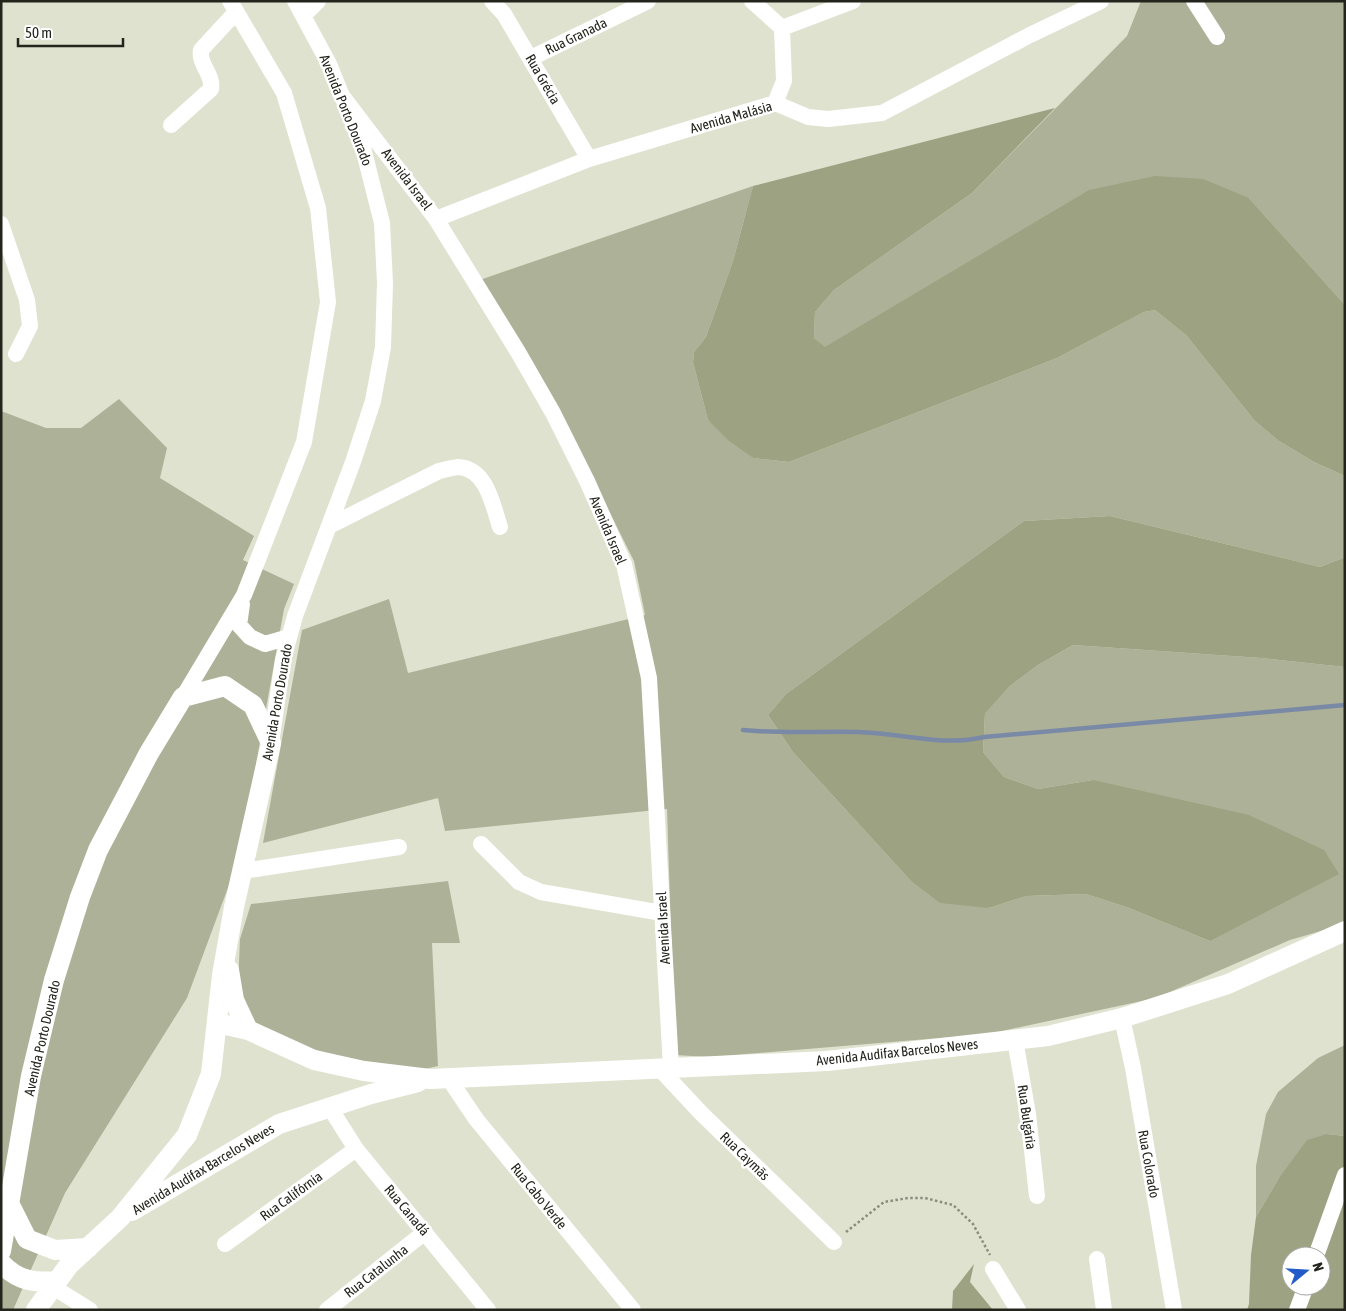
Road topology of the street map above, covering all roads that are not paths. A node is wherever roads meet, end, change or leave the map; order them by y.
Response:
1 (295, 1) edge
2 (318, 1) edge
3 (492, 1) edge
4 (648, 1) edge
5 (752, 1) edge
6 (852, 1) edge
7 (1101, 1) edge
8 (1194, 1) edge
9 (233, 6) edge
10 (304, 16) junction
11 (782, 28) junction
12 (1217, 37) dead end
13 (531, 58) junction
14 (340, 93) junction
15 (775, 103) junction
16 (171, 125) dead end
17 (589, 159) junction
18 (436, 219) junction
19 (1, 224) edge
20 (16, 354) dead end
21 (329, 526) junction
22 (500, 527) dead end
23 (244, 595) junction
24 (289, 637) junction
25 (183, 697) junction
26 (271, 743) junction
27 (481, 844) dead end
28 (399, 847) dead end
29 (243, 871) junction
30 (234, 908) junction
31 (662, 913) junction
32 (1345, 931) edge
33 (1122, 1018) junction
34 (217, 1023) junction
35 (248, 1030) junction
36 (1015, 1040) junction
37 (665, 1067) junction
38 (439, 1079) junction
39 (330, 1108) junction
40 (356, 1149) junction
41 (1345, 1175) edge
42 (1036, 1196) dead end
43 (10, 1205) junction
44 (120, 1218) junction
45 (425, 1232) junction
46 (834, 1242) road end
47 (225, 1244) dead end
48 (1320, 1246) edge
49 (88, 1248) junction
50 (1, 1251) edge
51 (1097, 1259) dead end
52 (1, 1263) edge
53 (992, 1269) road end
54 (55, 1284) junction
55 (1303, 1296) edge
56 (483, 1308) edge
57 (36, 1310) edge
58 (90, 1310) edge
59 (327, 1310) edge
60 (633, 1310) edge
61 (1018, 1310) edge
62 (1104, 1310) edge
63 (1174, 1310) edge
64 (1298, 1310) edge

1 - 10 street, Avenida Porto Dourado
2 - 10 street
3 - 13 street, Rua Grécia
4 - 13 street, Rua Granada
5 - 11 street
6 - 11 street
7 - 15 street, Avenida Malásia
8 - 12 street
9 - 16 street
9 - 23 street, Avenida Porto Dourado
10 - 14 street, Avenida Porto Dourado
11 - 15 street
13 - 17 street, Rua Grécia
14 - 18 street, Avenida Israel
14 - 21 street, Avenida Porto Dourado
15 - 17 street, Avenida Malásia
17 - 18 street, Avenida Malásia
18 - 31 street, Avenida Israel
19 - 20 street
21 - 22 street
21 - 24 street, Avenida Porto Dourado
23 - 24 street
23 - 25 street, Avenida Porto Dourado
24 - 26 street, Avenida Porto Dourado
25 - 26 main road
25 - 43 main road, Avenida Porto Dourado
26 - 29 main road, Avenida Porto Dourado
27 - 31 street
28 - 29 street
29 - 30 main road, Avenida Porto Dourado
30 - 34 main road, Avenida Porto Dourado
30 - 35 main road
31 - 37 street, Avenida Israel
32 - 33 main road, Avenida Audifax Barcelos Neves
33 - 36 main road, Avenida Audifax Barcelos Neves
33 - 63 street, Rua Colorado
34 - 35 main road, Avenida Audifax Barcelos Neves
34 - 44 main road, Avenida Porto Dourado
35 - 38 main road, Avenida Audifax Barcelos Neves
36 - 37 main road, Avenida Audifax Barcelos Neves
36 - 42 street, Rua Bulgária
37 - 38 main road, Avenida Audifax Barcelos Neves
37 - 46 street, Rua Caymãs
38 - 39 main road, Avenida Audifax Barcelos Neves
38 - 60 street, Rua Cabo Verde
39 - 40 street, Rua Canadá
39 - 44 main road, Avenida Audifax Barcelos Neves
40 - 45 street, Rua Canadá
40 - 47 street, Rua Califórnia
41 - 48 street
43 - 49 main road
43 - 50 main road, Avenida Porto Dourado
44 - 49 main road, Avenida Porto Dourado
45 - 56 street, Rua Canadá
45 - 59 street, Rua Catalunha
49 - 54 main road, Avenida Porto Dourado
51 - 62 street
52 - 54 main road
53 - 61 street
54 - 57 main road, Avenida Porto Dourado
54 - 58 street
55 - 64 street

